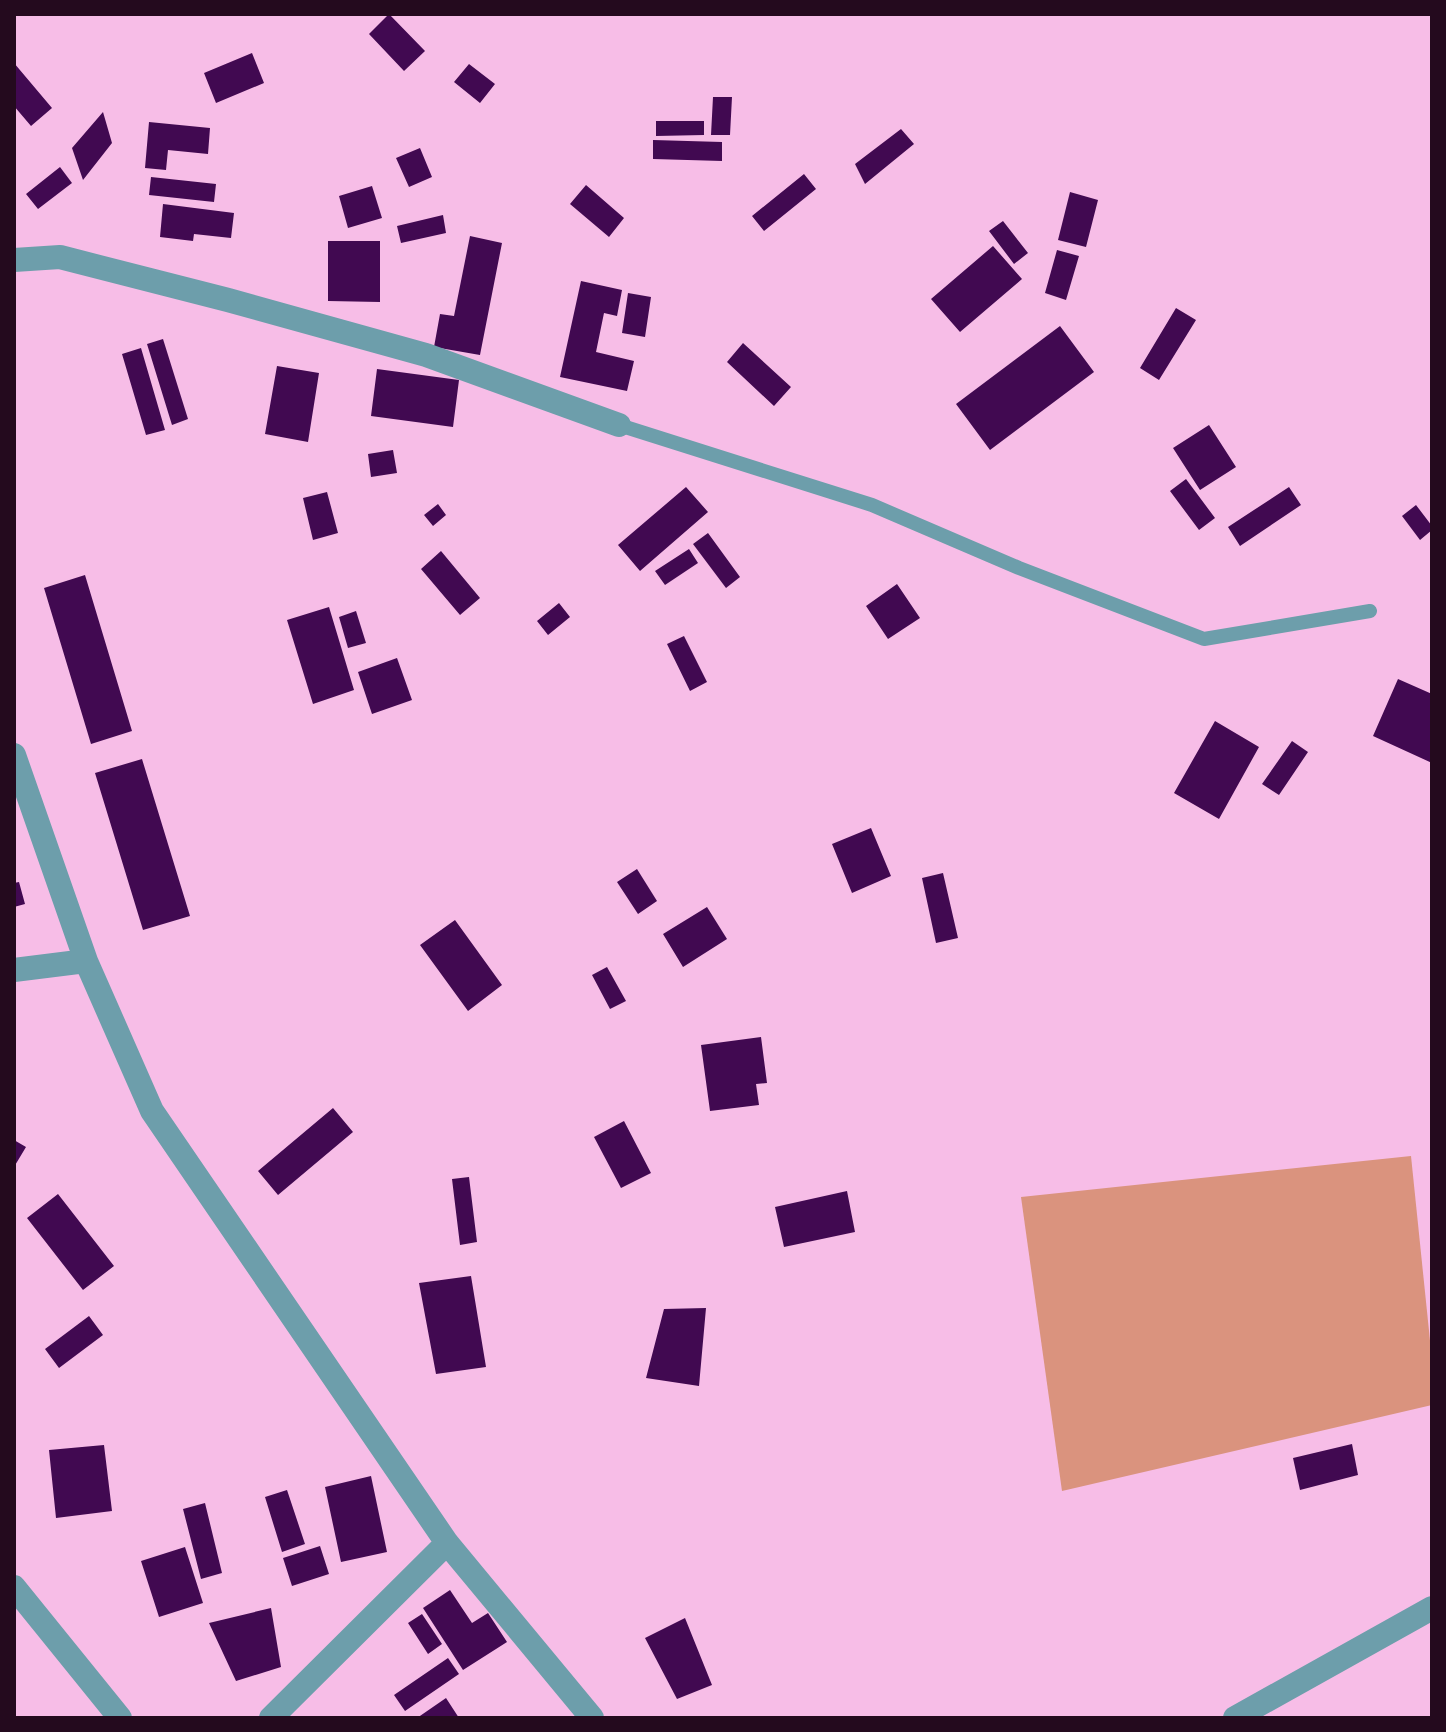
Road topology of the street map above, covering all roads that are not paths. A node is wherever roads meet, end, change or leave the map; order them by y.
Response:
1 (14, 260) edge
2 (619, 425) joint
3 (1370, 611) dead end
4 (14, 755) edge
5 (86, 961) junction
6 (14, 970) edge
7 (447, 1543) junction
8 (14, 1587) edge
9 (1432, 1608) edge
10 (120, 1718) edge
11 (271, 1718) edge
12 (592, 1718) edge
13 (1235, 1718) edge

1 - 2 street
2 - 3 lane
4 - 5 street
5 - 6 street
5 - 7 street
7 - 11 street
7 - 12 street
8 - 10 street
9 - 13 street

